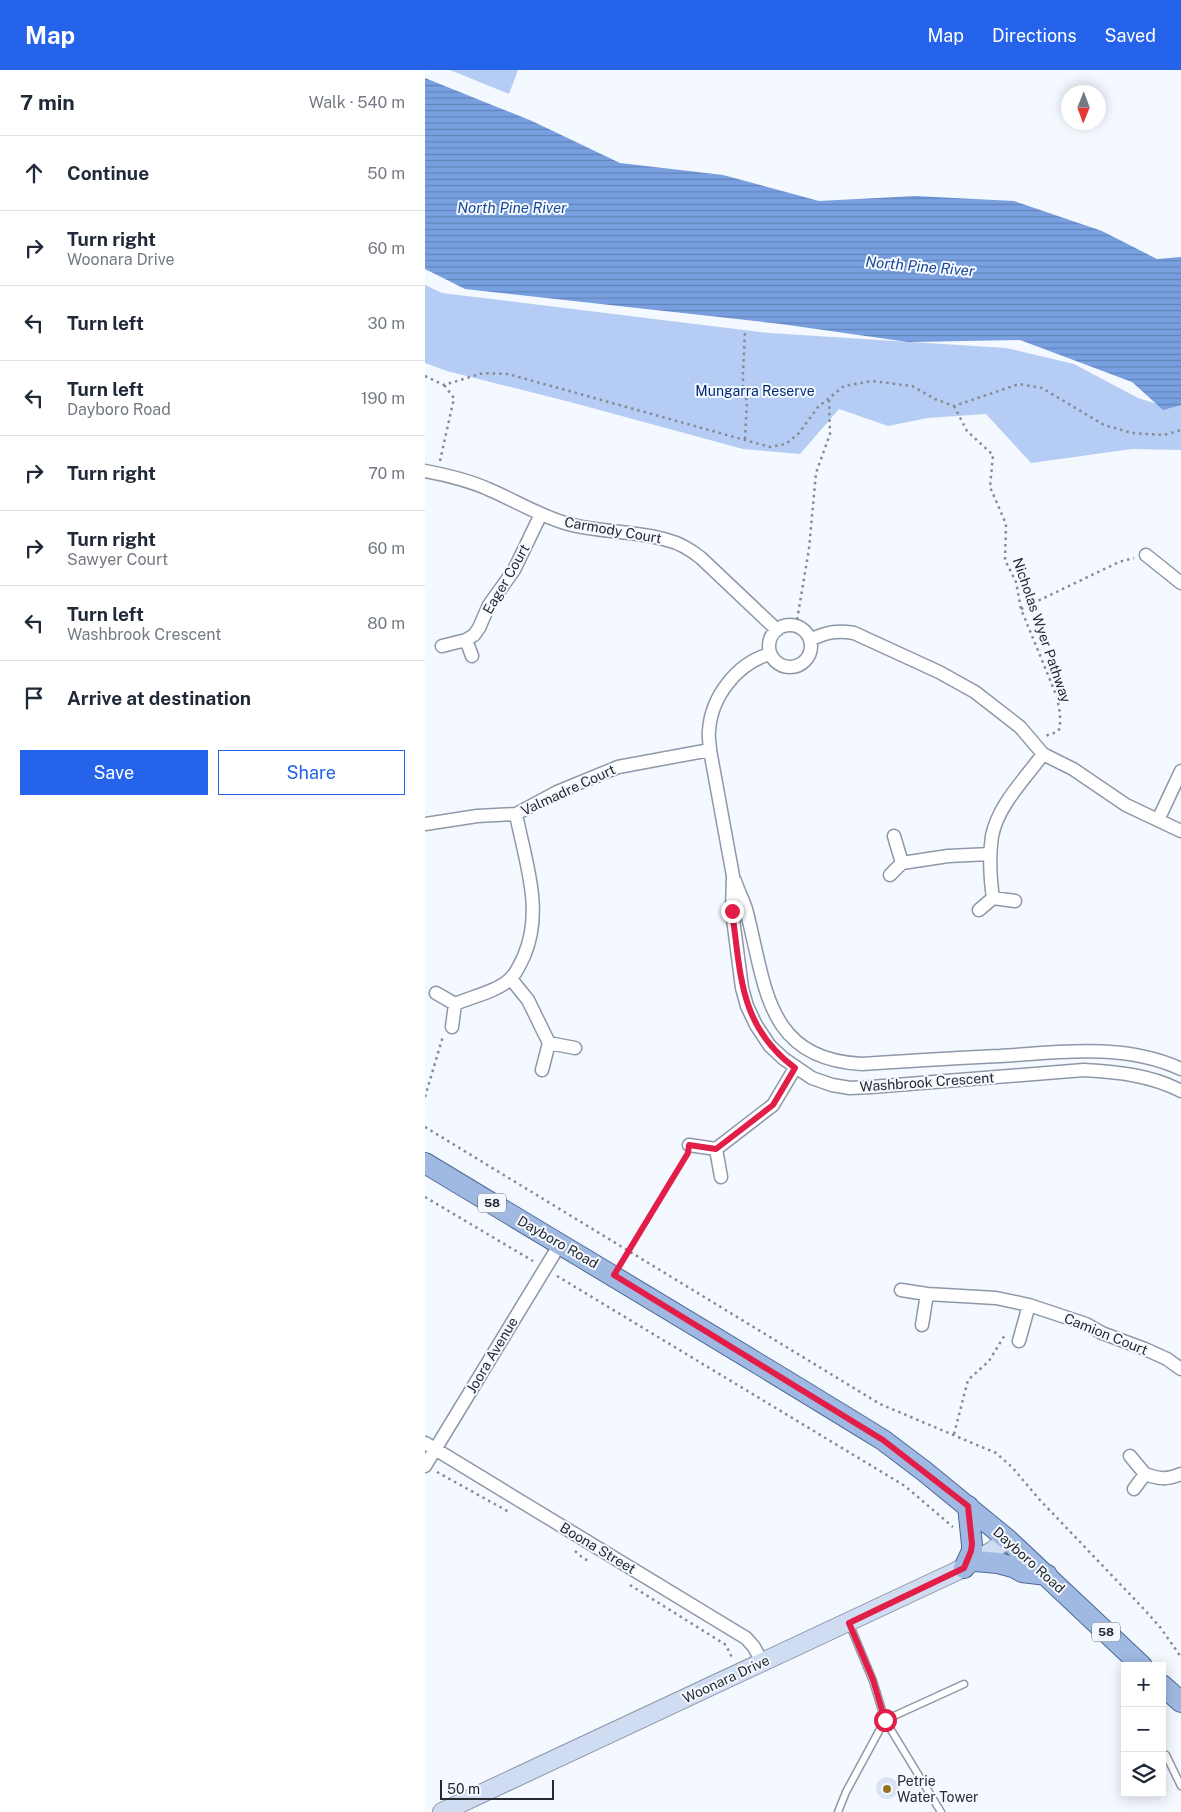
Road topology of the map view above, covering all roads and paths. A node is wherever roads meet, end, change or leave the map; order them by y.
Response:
1 (745, 332) dead end
2 (425, 376) edge
3 (444, 385) junction
4 (829, 398) junction
5 (954, 406) junction
6 (1181, 430) edge
7 (745, 439) junction
8 (431, 472) edge
9 (541, 514) junction
10 (1146, 556) joint
11 (1181, 583) edge
12 (1021, 609) junction
13 (796, 626) junction
14 (777, 630) junction
15 (465, 640) junction
16 (810, 640) junction
17 (442, 646) dead end
18 (770, 654) junction
19 (472, 656) dead end
20 (1033, 741) junction
21 (710, 750) junction
22 (1043, 754) junction
23 (1181, 771) edge
24 (516, 814) junction
25 (1158, 820) junction
26 (425, 824) edge
27 (1181, 830) edge
28 (894, 836) dead end
29 (990, 854) junction
30 (902, 863) junction
31 (890, 875) dead end
32 (733, 876) junction
33 (993, 898) junction
34 (1015, 901) dead end
35 (979, 910) dead end
36 (511, 979) junction
37 (436, 993) dead end
38 (455, 1004) junction
39 (452, 1027) joint
40 (549, 1043) junction
41 (575, 1048) dead end
42 (795, 1068) junction
43 (1181, 1069) edge
44 (542, 1070) dead end
45 (1181, 1091) edge
46 (425, 1097) edge
47 (425, 1128) edge
48 (689, 1145) joint
49 (716, 1149) junction
50 (425, 1163) edge
51 (721, 1176) dead end
52 (425, 1197) edge
53 (560, 1244) junction
54 (629, 1250) junction
55 (537, 1264) dead end
56 (555, 1274) dead end
57 (614, 1275) junction
58 (901, 1290) dead end
59 (927, 1294) junction
60 (1029, 1305) junction
61 (1023, 1324) junction
62 (922, 1325) dead end
63 (1019, 1341) dead end
64 (1181, 1369) edge
65 (955, 1434) junction
66 (430, 1446) edge
67 (1130, 1456) dead end
68 (431, 1469) edge
69 (1145, 1474) junction
70 (1181, 1474) edge
71 (1134, 1489) dead end
72 (968, 1506) junction
73 (513, 1514) dead end
74 (958, 1532) dead end
75 (1007, 1539) junction
76 (573, 1550) dead end
77 (597, 1563) dead end
78 (969, 1564) junction
79 (1047, 1575) junction
80 (627, 1584) dead end
81 (849, 1623) junction
82 (1181, 1657) edge
83 (735, 1662) dead end
84 (762, 1662) junction
85 (1138, 1662) edge
86 (964, 1684) dead end
87 (1166, 1688) edge
88 (1181, 1702) edge
89 (885, 1720) junction
90 (1167, 1755) dead end
91 (1181, 1786) edge
92 (442, 1812) edge
93 (838, 1812) edge
94 (941, 1812) edge

1 - 7 path
2 - 3 path
3 - 7 path
3 - 8 path
4 - 5 path
4 - 7 path
4 - 13 path
5 - 6 path
5 - 12 path, Nicholas Wyer Pathway
8 - 9 street, Carmody Court
9 - 14 street, Carmody Court
9 - 15 street, Eager Court
10 - 11 street
10 - 12 path
12 - 20 path, Nicholas Wyer Pathway
13 - 14 street
13 - 16 street
14 - 18 street
15 - 17 street
15 - 19 street
16 - 18 street
16 - 20 street
18 - 21 street, Washbrook Crescent
20 - 22 street
21 - 24 street, Valmadre Court
21 - 32 street, Washbrook Crescent
22 - 25 street
22 - 29 street
23 - 25 street
24 - 26 street, Valmadre Court
24 - 36 street
25 - 27 street
28 - 30 street
29 - 30 street
29 - 33 street
30 - 31 street
32 - 42 street, Washbrook Crescent
32 - 43 street, Washbrook Crescent
33 - 34 street
33 - 35 street
36 - 38 street
36 - 40 street
37 - 38 street
38 - 39 street
39 - 46 path
40 - 41 street
40 - 44 street
42 - 45 street, Washbrook Crescent
42 - 49 street
47 - 54 path
48 - 49 street
48 - 54 path
49 - 51 street
50 - 53 main road, Dayboro Road / 58
52 - 55 path
53 - 57 main road, Dayboro Road / 58
53 - 66 street, Joora Avenue
54 - 57 path
54 - 65 path
56 - 74 path
57 - 72 main road, Dayboro Road / 58
58 - 59 street, Camion Court
59 - 60 street, Camion Court
59 - 62 street
60 - 61 street
60 - 64 street, Camion Court
61 - 63 street
61 - 65 path
65 - 82 path
66 - 68 street, Joora Avenue
66 - 84 street, Boona Street
67 - 69 street
68 - 73 path
69 - 70 street
69 - 71 street
72 - 75 main road, Dayboro Road / 58
72 - 78 main road
75 - 78 street, Woonara Drive
75 - 79 main road, Dayboro Road / 58
76 - 77 path
78 - 79 main road
78 - 81 street, Woonara Drive
79 - 85 main road, Dayboro Road / 58
80 - 83 path
81 - 84 street, Woonara Drive
81 - 89 lane
84 - 92 street, Woonara Drive
86 - 89 lane
87 - 88 main road
89 - 93 lane
89 - 94 lane
90 - 91 lane

